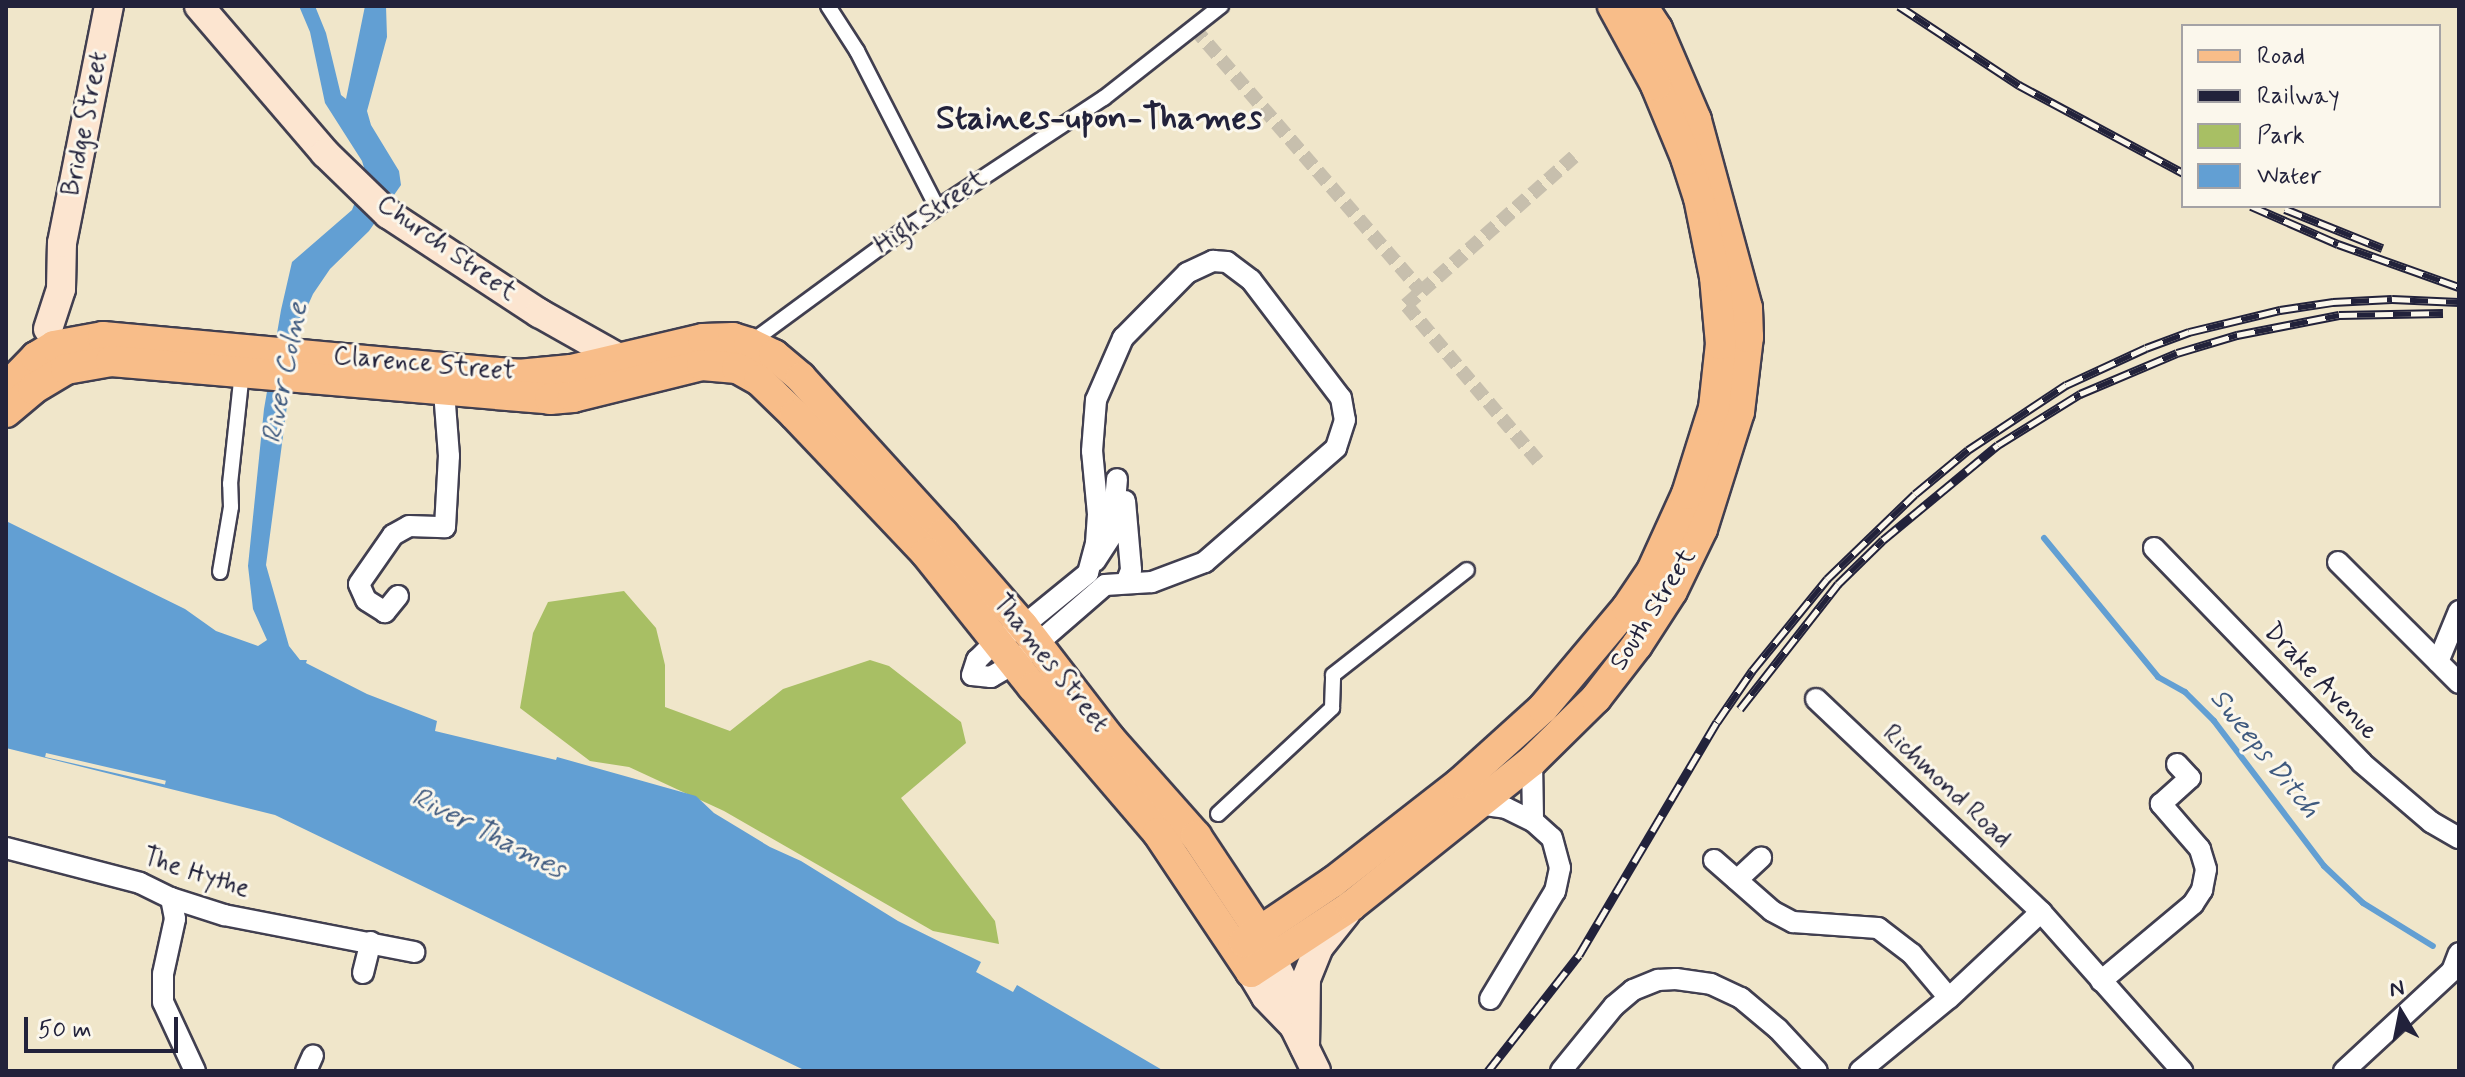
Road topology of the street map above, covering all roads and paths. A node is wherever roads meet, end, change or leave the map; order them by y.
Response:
1 (109, 6) edge
2 (199, 6) edge
3 (828, 6) edge
4 (1221, 6) edge
5 (1613, 6) edge
6 (1642, 6) edge
7 (1204, 12) edge
8 (937, 207) junction
9 (56, 348) junction
10 (743, 356) junction
11 (619, 358) junction
12 (254, 365) junction
13 (300, 366) junction
14 (426, 366) junction
15 (6, 388) edge
16 (444, 391) junction
17 (6, 412) edge
18 (2154, 548) dead end
19 (2338, 562) dead end
20 (1467, 570) dead end
21 (220, 572) dead end
22 (1088, 573) junction
23 (1126, 583) junction
24 (1105, 585) junction
25 (398, 596) dead end
26 (2459, 611) edge
27 (1018, 644) junction
28 (2438, 662) junction
29 (2459, 683) edge
30 (1816, 699) dead end
31 (1532, 761) junction
32 (2177, 764) dead end
33 (1478, 804) junction
34 (1218, 814) dead end
35 (1533, 821) junction
36 (2459, 838) edge
37 (6, 848) edge
38 (1761, 858) dead end
39 (1714, 860) dead end
40 (1737, 880) junction
41 (171, 898) junction
42 (1351, 906) junction
43 (2041, 912) junction
44 (371, 942) junction
45 (414, 952) dead end
46 (1255, 952) junction
47 (2457, 967) edge
48 (363, 973) dead end
49 (2101, 981) junction
50 (1949, 998) junction
51 (1490, 999) dead end
52 (1305, 1048) edge
53 (195, 1071) edge
54 (1561, 1071) edge
55 (1817, 1071) edge
56 (1860, 1071) edge
57 (2182, 1071) edge
58 (2344, 1071) edge

1 - 9 main road, Bridge Street
2 - 11 main road, Church Street
3 - 8 street
4 - 7 street, High Street
5 - 46 main road, South Street
6 - 31 main road, South Street
7 - 8 street, High Street
8 - 10 street, High Street
9 - 12 main road, Clarence Street
9 - 15 main road, Clarence Street
9 - 17 main road, Clarence Street
10 - 11 main road
10 - 16 main road, Clarence Street
10 - 27 main road, Thames Street
11 - 14 main road, Clarence Street
12 - 13 main road, Clarence Street
12 - 21 street
13 - 14 main road, Clarence Street
13 - 16 main road, Clarence Street
14 - 16 street
16 - 25 street
18 - 36 street, Drake Avenue
19 - 28 street
20 - 34 street
22 - 23 street
22 - 23 street
22 - 24 street
22 - 27 street
23 - 24 street
24 - 27 street
26 - 28 street
27 - 46 main road, Thames Street
28 - 29 street
30 - 43 street, Richmond Road
31 - 33 main road, South Street
31 - 35 street
32 - 49 street
33 - 35 street
33 - 42 main road, South Street
35 - 51 street
37 - 41 street, The Hythe
38 - 40 street
39 - 40 street
40 - 50 street
41 - 44 street, The Hythe
41 - 53 street
42 - 46 main road, South Street
42 - 52 main road
43 - 49 street, Richmond Road
43 - 50 street
44 - 45 street, The Hythe
44 - 48 street
46 - 52 main road, Thames Street
47 - 58 street
49 - 57 street, Richmond Road
50 - 56 street
54 - 55 street

